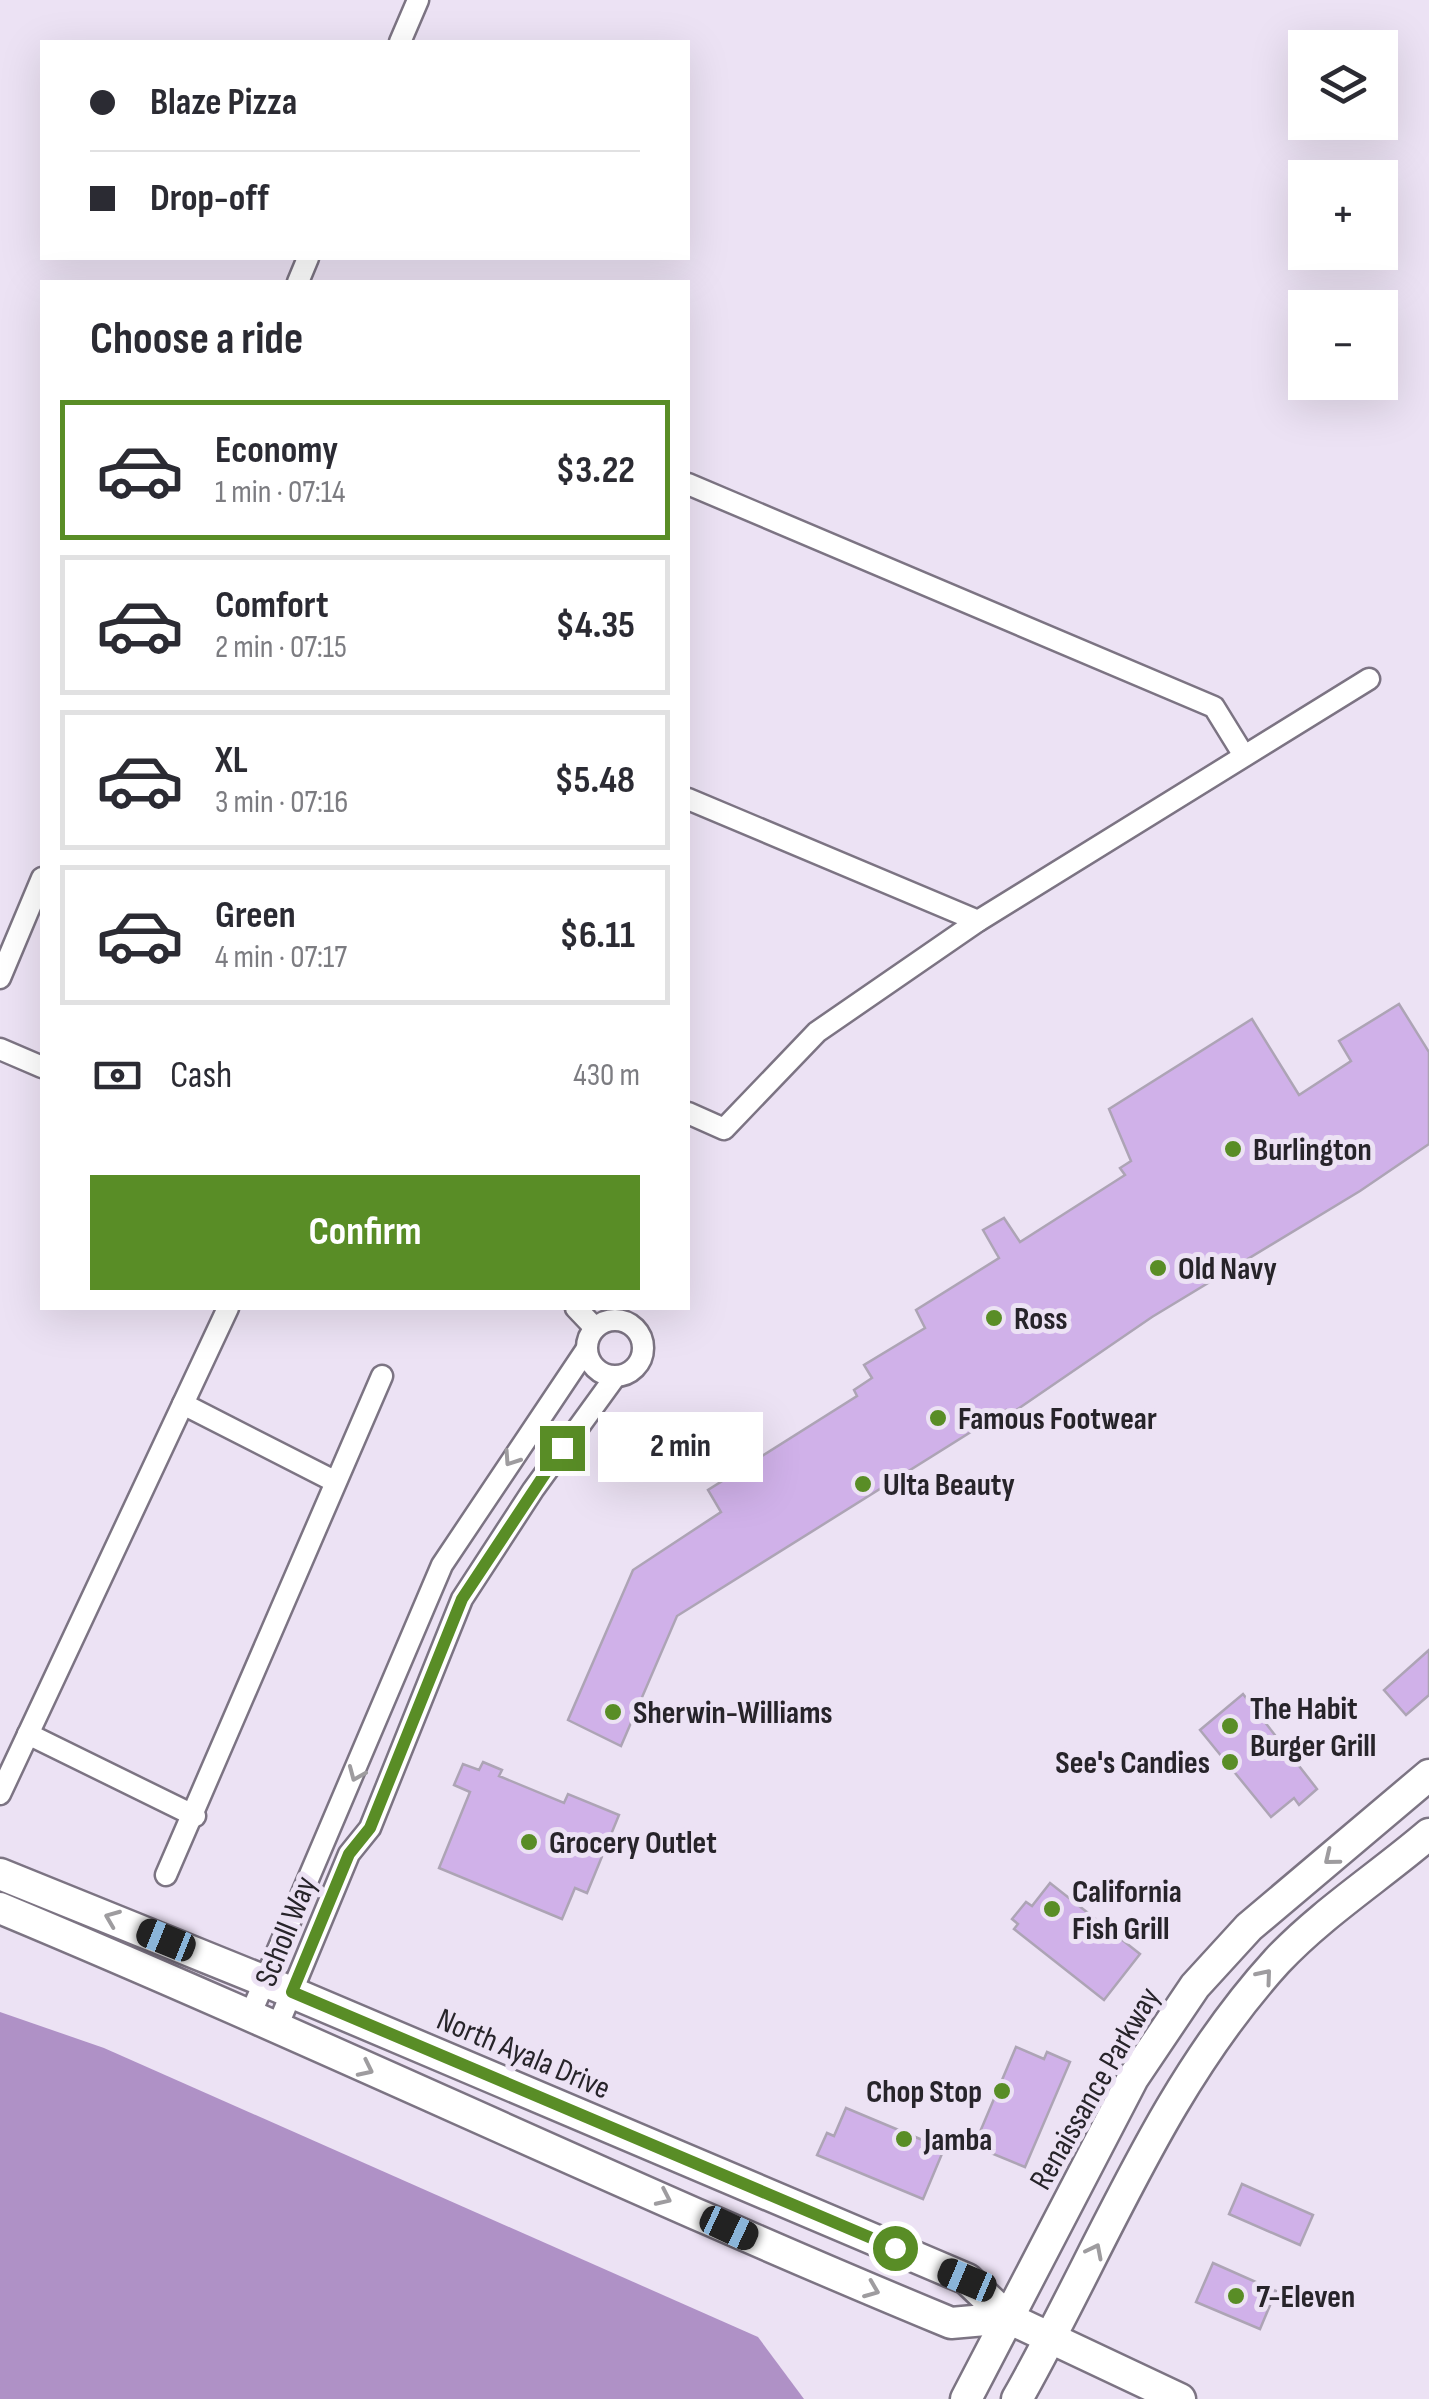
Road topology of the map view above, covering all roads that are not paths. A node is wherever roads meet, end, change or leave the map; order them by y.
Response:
1 (418, 0) edge
2 (401, 40) edge
3 (690, 485) edge
4 (1369, 678) dead end
5 (1243, 754) junction
6 (690, 801) edge
7 (40, 883) edge
8 (978, 922) junction
9 (0, 978) edge
10 (0, 1050) edge
11 (40, 1066) edge
12 (690, 1114) edge
13 (227, 1310) edge
14 (578, 1310) edge
15 (595, 1328) junction
16 (586, 1350) junction
17 (382, 1376) dead end
18 (615, 1376) junction
19 (183, 1404) junction
20 (534, 1425) junction
21 (562, 1448) junction
22 (334, 1481) junction
23 (28, 1734) junction
24 (1429, 1775) edge
25 (0, 1794) edge
26 (195, 1816) junction
27 (1429, 1834) edge
28 (0, 1874) edge
29 (166, 1875) dead end
30 (0, 1908) edge
31 (279, 1987) junction
32 (265, 2019) junction
33 (1008, 2318) junction
34 (1050, 2337) junction
35 (966, 2399) edge
36 (1017, 2399) edge
37 (1180, 2399) edge

1 - 2 street
3 - 5 street
4 - 5 street
5 - 8 street
6 - 8 street
7 - 9 street
8 - 12 street
10 - 11 street
13 - 19 street
14 - 15 street
15 - 16 street
15 - 18 street
16 - 18 street
16 - 20 street, Scholl Way
17 - 22 street
18 - 21 street, Scholl Way
19 - 22 street
19 - 23 street
20 - 21 street
20 -> 31 street, Scholl Way
21 - 31 street, Scholl Way
22 - 26 street
23 - 25 street
23 - 26 street
24 -> 33 main road, Renaissance Parkway
26 - 29 street
34 -> 27 main road
31 -> 28 main road, North Ayala Drive
30 - 32 main road, North Ayala Drive
31 - 32 street, Scholl Way
31 - 32 street, Scholl Way
31 - 33 main road, North Ayala Drive
32 -> 33 main road, North Ayala Drive
33 - 34 main road, North Ayala Drive
33 - 35 main road, Renaissance Parkway
34 - 36 main road
34 - 37 main road, North Ayala Drive

